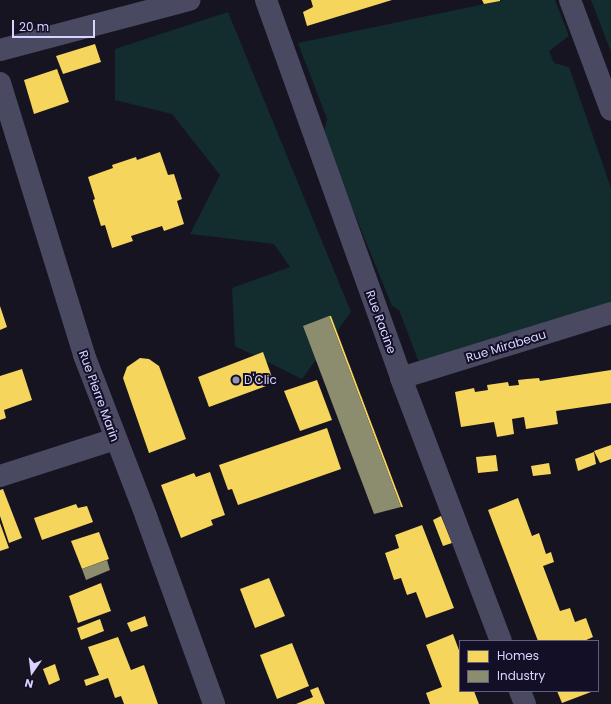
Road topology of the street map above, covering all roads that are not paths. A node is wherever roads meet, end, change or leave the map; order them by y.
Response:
1 (189, 0) edge
2 (266, 0) edge
3 (570, 0) edge
4 (0, 50) edge
5 (0, 83) edge
6 (611, 110) edge
7 (611, 313) edge
8 (401, 378) junction
9 (115, 439) junction
10 (0, 476) edge
11 (501, 640) edge
12 (520, 692) edge
13 (214, 704) edge
14 (525, 704) edge

1 - 4 street
2 - 8 street, Rue Racine
3 - 6 street
5 - 9 street, Rue Pierre Marin
7 - 8 street, Rue Mirabeau
8 - 11 street, Rue Racine
9 - 10 street
9 - 13 street, Rue Pierre Marin
12 - 14 street

